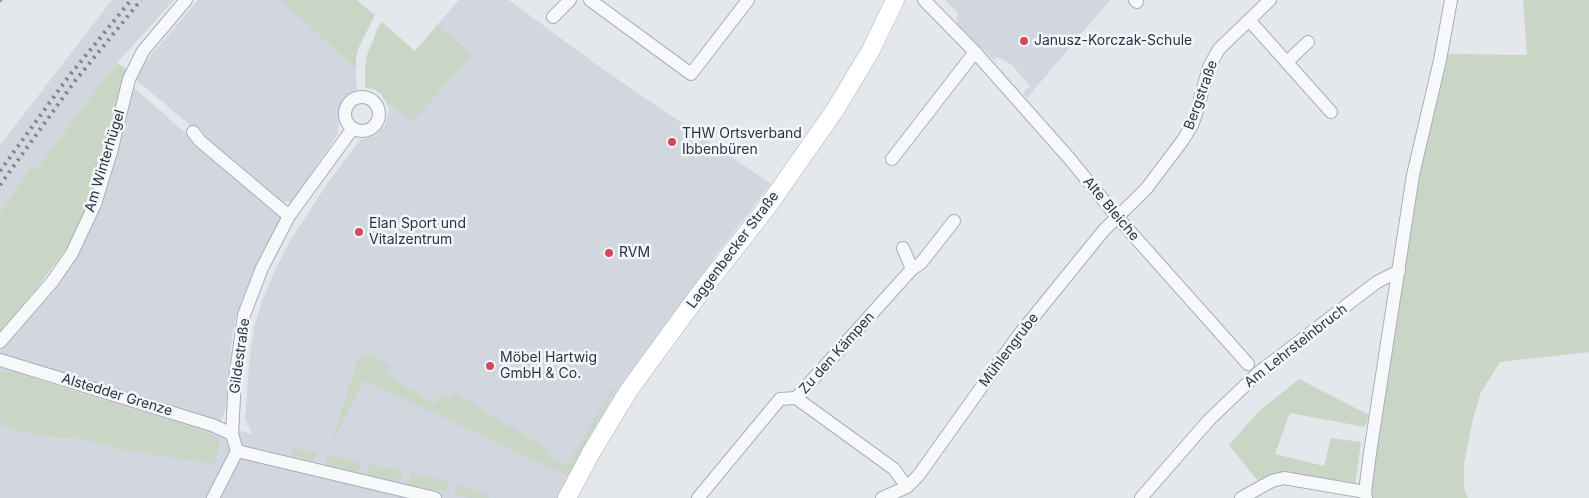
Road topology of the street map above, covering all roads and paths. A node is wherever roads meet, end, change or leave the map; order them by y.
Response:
1 (186, 0) edge
2 (570, 0) edge
3 (590, 0) edge
4 (748, 0) edge
5 (895, 0) edge
6 (924, 0) edge
7 (1270, 0) edge
8 (1451, 0) edge
9 (553, 17) dead end
10 (1249, 20) junction
11 (1308, 42) dead end
12 (975, 52) junction
13 (1287, 62) junction
14 (1331, 112) dead end
15 (353, 128) dead end
16 (193, 132) dead end
17 (892, 159) dead end
18 (289, 216) junction
19 (1118, 218) junction
20 (954, 221) dead end
21 (903, 248) dead end
22 (912, 269) junction
23 (1399, 271) junction
24 (0, 342) edge
25 (0, 360) edge
26 (1248, 364) dead end
27 (796, 398) junction
28 (232, 434) junction
29 (237, 451) junction
30 (907, 487) junction
31 (1366, 495) edge
32 (213, 498) edge
33 (435, 498) edge
34 (566, 498) edge
35 (698, 498) edge
36 (882, 498) edge
37 (1141, 498) edge
38 (1240, 498) edge

1 - 24 street, Am Winterhügel
2 - 9 street
3 - 4 street
5 - 34 street, Laggenbecker Straße
6 - 12 street, Alte Bleiche
7 - 10 street, Bergstraße
8 - 23 street
10 - 13 street
10 - 19 street, Bergstraße
11 - 13 street
12 - 17 street
12 - 19 street, Alte Bleiche
13 - 14 street
15 - 18 street, Gildestraße
16 - 18 street
18 - 28 street, Gildestraße
19 - 26 street, Alte Bleiche
19 - 30 street, Mühlengrube
20 - 22 street, Zu den Kämpen
21 - 22 street
22 - 27 street, Zu den Kämpen
23 - 31 street
23 - 37 street, Am Lehrsteinbruch
25 - 28 street, Alstedder Grenze
27 - 30 street
27 - 35 street, Zu den Kämpen
28 - 29 street, Gildestraße
29 - 32 street
29 - 33 street
30 - 36 street, Mühlengrube
31 - 38 street

